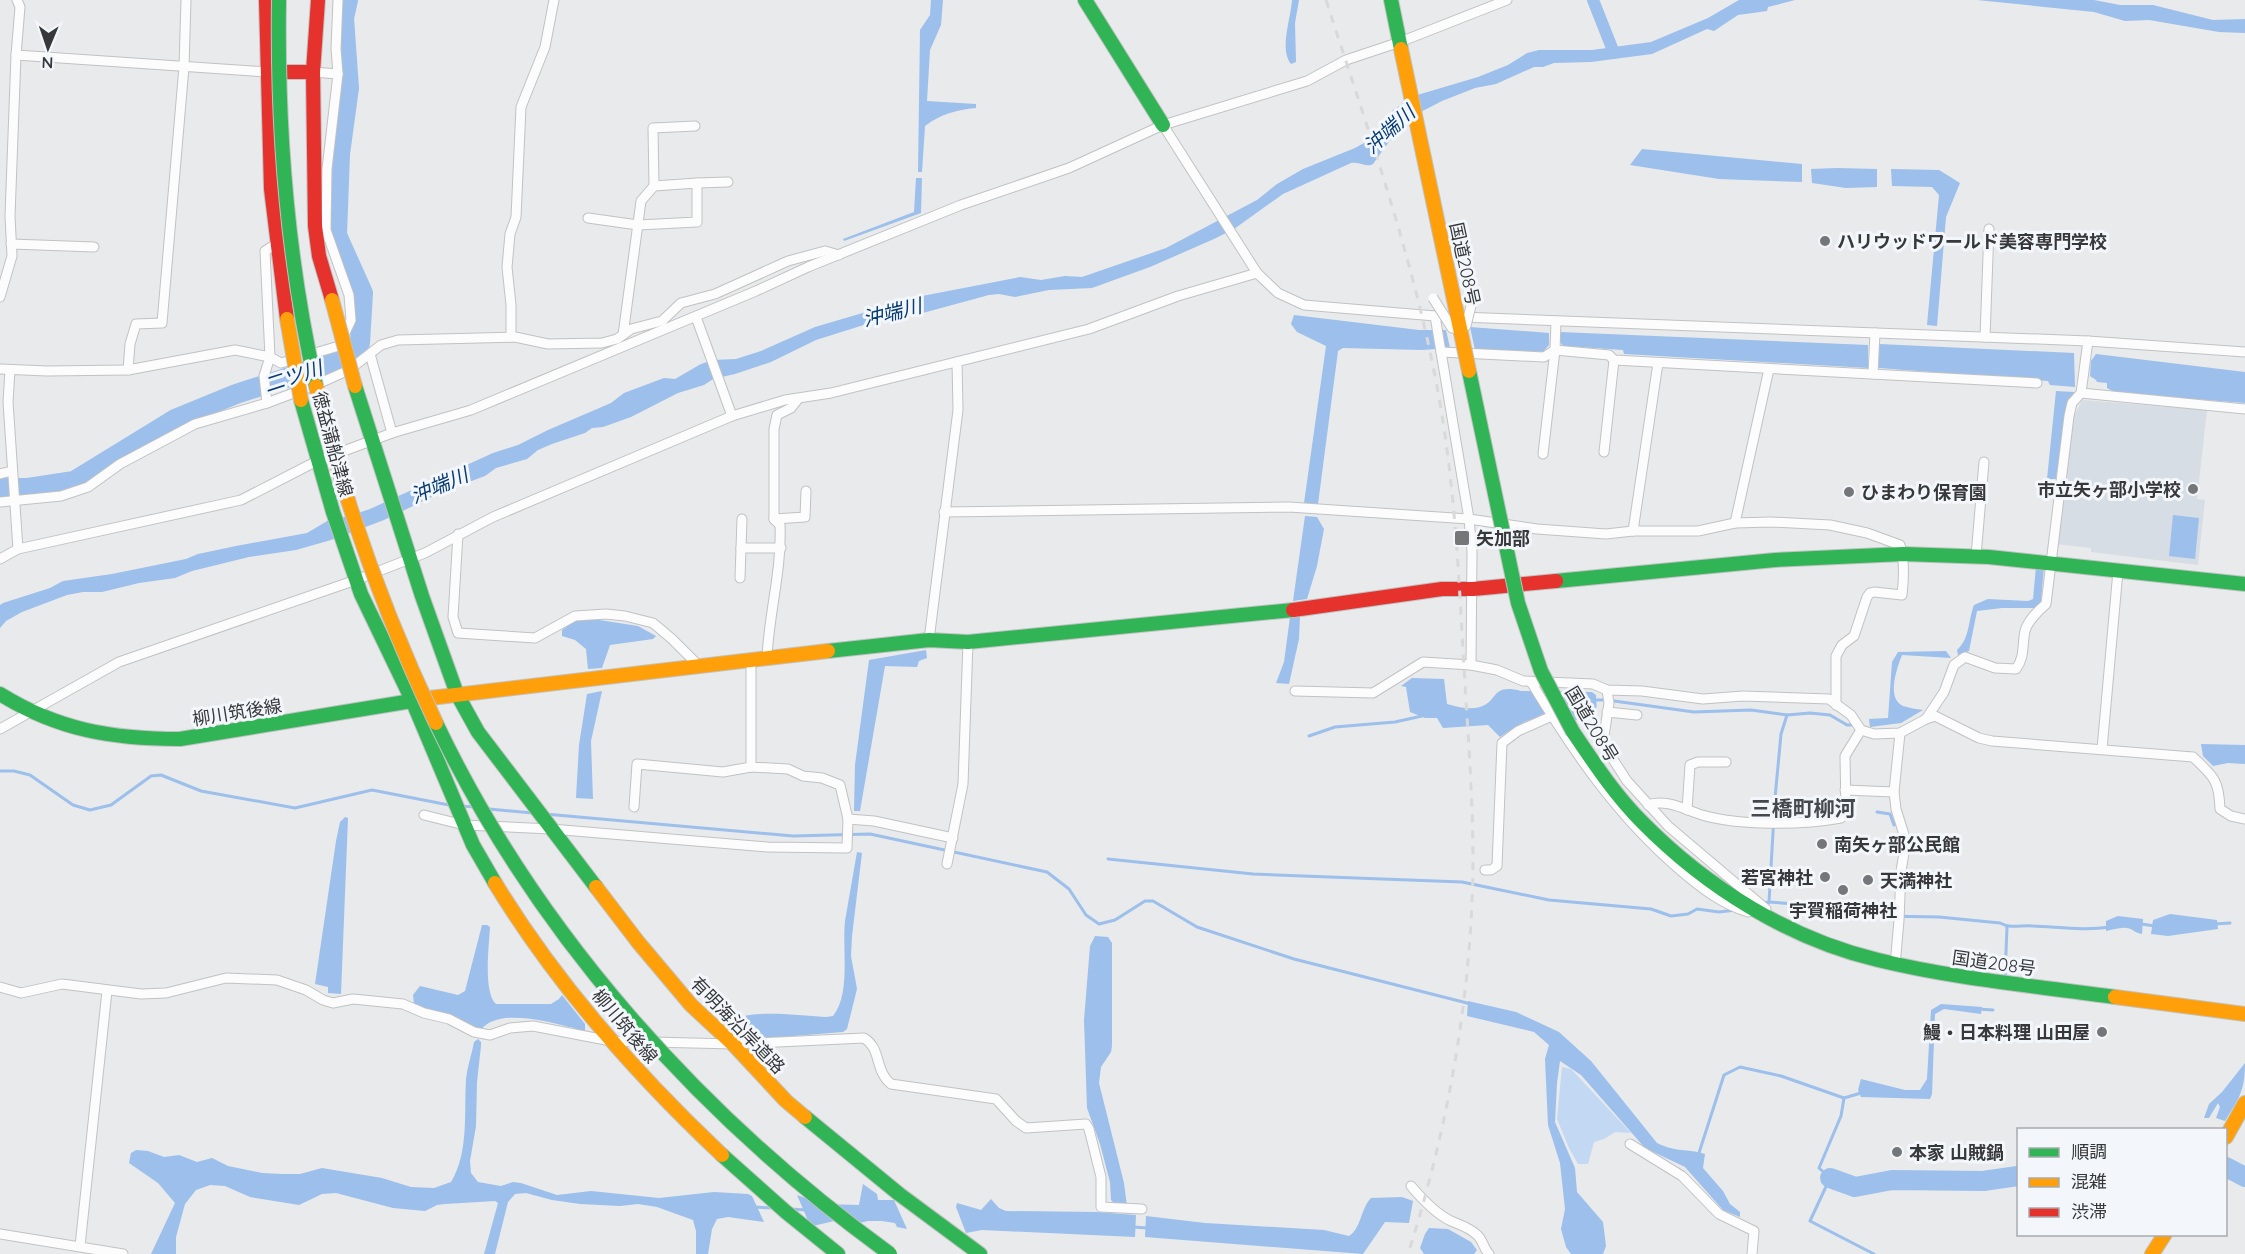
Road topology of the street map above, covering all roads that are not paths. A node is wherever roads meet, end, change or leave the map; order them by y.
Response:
1 (17, 0) edge
2 (186, 0) edge
3 (266, 0) edge
4 (279, 0) edge
5 (286, 0) edge
6 (318, 0) edge
7 (338, 0) edge
8 (554, 0) edge
9 (1085, 0) edge
10 (1391, 0) edge
11 (1507, 0) edge
12 (1400, 46) junction
13 (16, 55) junction
14 (184, 67) junction
15 (267, 72) junction
16 (313, 72) junction
17 (338, 74) junction
18 (695, 126) dead end
19 (1166, 129) junction
20 (728, 182) dead end
21 (697, 183) junction
22 (654, 186) junction
23 (588, 218) dead end
24 (638, 225) junction
25 (1989, 229) dead end
26 (279, 242) junction
27 (11, 244) junction
28 (94, 246) dead end
29 (839, 255) junction
30 (1257, 273) junction
31 (0, 297) edge
32 (1433, 298) dead end
33 (1473, 298) dead end
34 (698, 320) junction
35 (1436, 321) junction
36 (1556, 321) junction
37 (1460, 329) junction
38 (623, 334) junction
39 (1874, 334) junction
40 (511, 337) junction
41 (1985, 337) junction
42 (2088, 341) junction
43 (1554, 350) junction
44 (1441, 352) junction
45 (2245, 352) edge
46 (370, 354) junction
47 (270, 357) junction
48 (1614, 360) junction
49 (957, 362) junction
50 (1658, 363) junction
51 (1769, 369) junction
52 (5, 370) edge
53 (128, 370) junction
54 (1873, 374) junction
55 (2037, 383) dead end
56 (2081, 393) junction
57 (798, 399) junction
58 (267, 403) junction
59 (2245, 409) edge
60 (730, 412) junction
61 (392, 434) junction
62 (374, 446) junction
63 (1604, 452) dead end
64 (1543, 454) dead end
65 (317, 461) junction
66 (1984, 462) dead end
67 (12, 471) junction
68 (0, 474) edge
69 (806, 491) dead end
70 (0, 502) edge
71 (15, 502) junction
72 (944, 512) junction
73 (742, 519) dead end
74 (774, 519) junction
75 (1469, 519) junction
76 (1735, 523) junction
77 (1633, 531) junction
78 (458, 534) junction
79 (741, 548) junction
80 (18, 549) junction
81 (781, 549) junction
82 (1903, 554) junction
83 (409, 556) junction
84 (1976, 556) junction
85 (0, 559) edge
86 (2050, 564) junction
87 (2118, 571) junction
88 (354, 575) junction
89 (740, 578) dead end
90 (2245, 584) edge
91 (1473, 589) junction
92 (929, 640) junction
93 (968, 642) junction
94 (767, 657) junction
95 (750, 659) junction
96 (698, 665) junction
97 (1471, 665) junction
98 (1533, 685) junction
99 (1607, 690) junction
100 (1295, 691) dead end
101 (0, 694) edge
102 (457, 694) junction
103 (412, 702) junction
104 (1836, 705) junction
105 (1607, 712) junction
106 (29, 713) junction
107 (1637, 715) dead end
108 (1554, 719) junction
109 (1926, 719) junction
110 (0, 729) edge
111 (1861, 730) junction
112 (1900, 733) junction
113 (2102, 749) junction
114 (1726, 762) dead end
115 (751, 767) junction
116 (1845, 790) junction
117 (1894, 792) junction
118 (1648, 805) junction
119 (634, 807) dead end
120 (1687, 810) junction
121 (424, 815) dead end
122 (2245, 819) edge
123 (461, 820) junction
124 (848, 823) junction
125 (551, 829) junction
126 (952, 840) junction
127 (948, 861) dead end
128 (1485, 870) dead end
129 (1776, 923) junction
130 (1894, 966) junction
131 (0, 987) edge
132 (107, 991) junction
133 (2245, 1014) edge
134 (611, 1041) junction
135 (733, 1044) junction
136 (2245, 1103) edge
137 (2227, 1135) edge
138 (1629, 1144) dead end
139 (1411, 1186) dead end
140 (1142, 1209) dead end
141 (0, 1234) edge
142 (2164, 1236) edge
143 (80, 1246) junction
144 (123, 1254) edge
145 (838, 1254) edge
146 (890, 1254) edge
147 (900, 1254) edge
148 (980, 1254) edge
149 (1490, 1254) edge
150 (1752, 1254) edge
151 (2152, 1254) edge

1 - 13 street
2 - 14 street
3 - 15 main road, 徳益蒲船津線
4 - 146 main road, bridge
5 - 147 main road
6 - 16 main road, 徳益蒲船津線
7 - 17 street
8 - 40 street
9 - 19 main road
10 - 12 main road, 国道208号
11 - 12 street
12 - 19 street
12 - 37 main road, 国道208号, bridge
13 - 14 street
13 - 27 street
14 - 15 street
14 - 53 street
15 - 16 main road
15 - 26 main road, 徳益蒲船津線
16 - 17 street
16 - 62 main road, 徳益蒲船津線, bridge
17 - 47 street
18 - 22 street
19 - 29 street
19 - 30 street
20 - 21 street
21 - 22 street
21 - 24 street
22 - 24 street
23 - 24 street
24 - 38 street
25 - 41 street
26 - 47 street
26 - 65 main road, 徳益蒲船津線, bridge
27 - 28 street
27 - 31 street
29 - 34 street
29 - 38 street
30 - 35 street
30 - 49 street
32 - 37 street, bridge
33 - 37 street, bridge
34 - 60 street
34 - 61 street
35 - 36 street
35 - 44 street
36 - 39 street
36 - 43 street
37 - 129 main road, 国道208号, bridge
38 - 40 street
39 - 41 street
39 - 54 street
40 - 46 street
41 - 42 street
42 - 45 street
42 - 56 street
43 - 44 street
43 - 48 street
43 - 64 street
44 - 75 street
46 - 58 street
46 - 61 street
47 - 53 street
47 - 58 street
48 - 50 street
48 - 63 street
49 - 57 street
49 - 72 street
50 - 51 street
50 - 77 street
51 - 54 street
51 - 76 street
52 - 53 street
52 - 67 street
54 - 55 street
56 - 59 street
56 - 86 street
57 - 60 street
57 - 74 street
58 - 71 street
60 - 78 street
61 - 62 street
62 - 65 street
62 - 83 main road, 徳益蒲船津線
65 - 80 street
65 - 88 main road, 徳益蒲船津線
66 - 84 street
67 - 68 street
67 - 71 street
69 - 74 street
70 - 71 street
71 - 80 street
72 - 75 street
72 - 92 street
73 - 79 street
74 - 81 street
75 - 77 street
75 - 91 street
76 - 77 street
76 - 82 street
78 - 83 street
78 - 96 street
79 - 81 street
79 - 89 street
80 - 85 street
81 - 94 street
82 - 84 main road, 柳川筑後線
82 - 91 main road, 柳川筑後線
82 - 104 street
83 - 88 street
83 - 102 main road, 徳益蒲船津線
84 - 86 main road, 柳川筑後線
86 - 87 main road, 柳川筑後線
86 - 109 street
87 - 90 main road, 柳川筑後線
87 - 113 street
88 - 103 main road, 徳益蒲船津線
88 - 106 street
91 - 93 main road, 柳川筑後線
91 - 97 street
92 - 93 main road, 柳川筑後線
92 - 94 main road, 柳川筑後線
93 - 126 street
94 - 95 main road, 柳川筑後線
95 - 96 main road, 柳川筑後線
95 - 115 street
96 - 102 main road, 柳川筑後線
97 - 98 street
97 - 100 street
98 - 99 street
98 - 108 street
99 - 104 street
99 - 105 street
101 - 106 main road, 柳川筑後線
102 - 103 main road, 柳川筑後線
102 - 125 main road, 有明海沿岸道路
103 - 106 main road, 柳川筑後線
103 - 123 main road, 柳川筑後線
104 - 111 street
105 - 107 street
105 - 118 street
106 - 110 street
108 - 128 street
108 - 129 street
109 - 112 street
109 - 113 street
111 - 112 street
111 - 116 street
112 - 117 street
113 - 122 street
114 - 120 street
115 - 119 street
115 - 124 street
116 - 117 street
116 - 120 street
117 - 130 street
118 - 120 street
118 - 129 street
121 - 123 street
123 - 125 street
123 - 134 main road, 柳川筑後線
124 - 125 street
124 - 126 street
125 - 135 main road, 有明海沿岸道路
126 - 127 street
129 - 130 main road, 国道208号
130 - 133 main road, 国道208号
131 - 132 street
132 - 134 street
132 - 143 street
134 - 135 street
134 - 145 main road, 柳川筑後線
135 - 140 street
135 - 148 main road, 有明海沿岸道路
136 - 137 main road
138 - 150 street
139 - 149 street
141 - 143 street
142 - 151 main road
143 - 144 street

